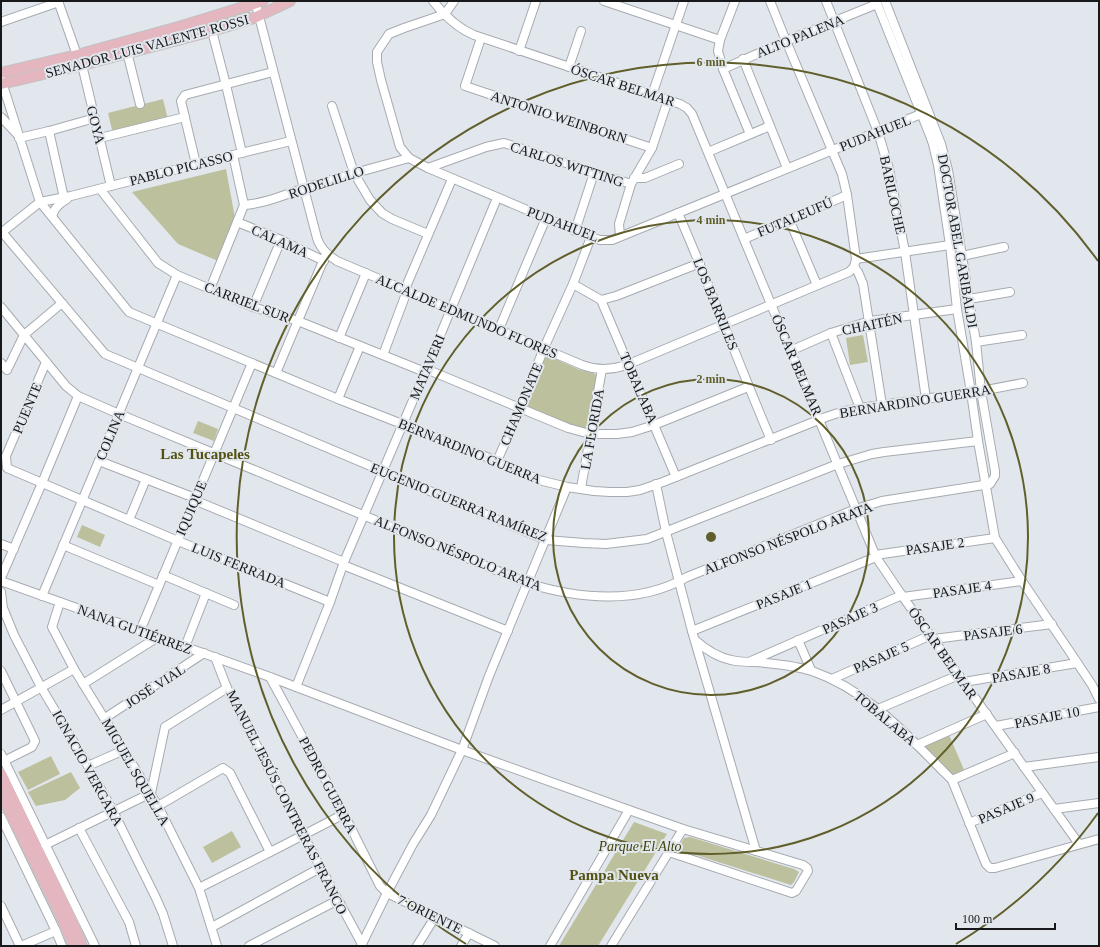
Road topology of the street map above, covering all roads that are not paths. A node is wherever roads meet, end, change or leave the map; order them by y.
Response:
1 (290, 1) edge
2 (433, 1) edge
3 (454, 1) edge
4 (536, 1) edge
5 (606, 1) edge
6 (684, 1) edge
7 (735, 1) edge
8 (770, 1) edge
9 (826, 1) edge
10 (58, 2) edge
11 (258, 2) edge
12 (879, 2) edge
13 (445, 14) junction
14 (259, 16) junction
15 (1, 22) edge
16 (834, 22) junction
17 (187, 24) junction
18 (677, 26) junction
19 (212, 31) junction
20 (582, 31) dead end
21 (190, 36) junction
22 (481, 38) junction
23 (720, 40) junction
24 (786, 41) junction
25 (519, 51) junction
26 (127, 52) junction
27 (743, 59) junction
28 (79, 60) junction
29 (569, 67) junction
30 (723, 69) junction
31 (273, 72) junction
32 (1, 73) edge
33 (1, 82) edge
34 (226, 85) junction
35 (652, 95) junction
36 (668, 100) junction
37 (140, 104) dead end
38 (332, 106) dead end
39 (921, 114) junction
40 (1, 117) edge
41 (185, 117) junction
42 (95, 118) junction
43 (770, 126) junction
44 (49, 131) junction
45 (878, 132) junction
46 (750, 134) junction
47 (19, 138) junction
48 (100, 138) junction
49 (291, 141) junction
50 (652, 148) junction
51 (832, 150) junction
52 (242, 152) junction
53 (708, 152) junction
54 (233, 155) junction
55 (409, 158) junction
56 (196, 164) junction
57 (679, 164) dead end
58 (428, 168) junction
59 (788, 168) junction
60 (354, 173) junction
61 (594, 173) junction
62 (452, 179) junction
63 (632, 181) junction
64 (111, 186) junction
65 (100, 189) junction
66 (304, 189) junction
67 (725, 194) junction
68 (847, 196) junction
69 (68, 197) junction
70 (497, 198) junction
71 (40, 202) junction
72 (244, 205) junction
73 (678, 213) junction
74 (52, 216) junction
75 (546, 218) junction
76 (789, 219) junction
77 (236, 222) junction
78 (575, 230) junction
79 (2, 232) edge
80 (428, 234) junction
81 (620, 236) junction
82 (591, 237) junction
83 (744, 239) junction
84 (281, 240) junction
85 (950, 245) junction
86 (1004, 247) dead end
87 (905, 252) junction
88 (962, 256) junction
89 (325, 257) junction
90 (700, 262) junction
91 (855, 263) junction
92 (366, 273) junction
93 (177, 275) junction
94 (573, 284) junction
95 (817, 285) junction
96 (210, 289) junction
97 (406, 290) junction
98 (1010, 292) dead end
99 (969, 299) junction
100 (601, 300) junction
101 (62, 303) junction
102 (771, 304) junction
103 (1, 307) edge
104 (253, 307) junction
105 (451, 309) junction
106 (958, 309) junction
107 (914, 316) junction
108 (298, 321) junction
109 (870, 322) junction
110 (157, 323) junction
111 (724, 324) junction
112 (499, 329) junction
113 (831, 333) junction
114 (24, 335) junction
115 (1022, 335) dead end
116 (339, 338) junction
117 (976, 342) junction
118 (360, 346) junction
119 (544, 348) junction
120 (790, 351) junction
121 (382, 355) junction
122 (46, 362) junction
123 (1, 363) edge
124 (252, 363) junction
125 (629, 364) junction
126 (138, 368) junction
127 (602, 369) junction
128 (425, 371) junction
129 (276, 373) junction
130 (1023, 383) dead end
131 (748, 387) junction
132 (981, 391) junction
133 (971, 392) junction
134 (78, 396) junction
135 (338, 399) junction
136 (926, 399) junction
137 (882, 405) junction
138 (233, 408) junction
139 (860, 408) junction
140 (520, 409) junction
141 (119, 414) junction
142 (819, 420) junction
143 (402, 424) junction
144 (654, 425) junction
145 (590, 434) junction
146 (771, 440) junction
147 (978, 441) junction
148 (214, 453) junction
149 (99, 461) junction
150 (497, 461) junction
151 (838, 464) junction
152 (382, 471) junction
153 (676, 477) junction
154 (146, 479) junction
155 (42, 483) junction
156 (656, 484) junction
157 (985, 485) junction
158 (567, 487) junction
159 (581, 488) junction
160 (195, 499) junction
161 (82, 500) junction
162 (856, 509) junction
163 (364, 516) junction
164 (129, 520) junction
165 (666, 532) junction
166 (995, 538) junction
167 (178, 540) junction
168 (546, 540) junction
169 (1, 544) edge
170 (63, 546) junction
171 (14, 549) junction
172 (876, 556) junction
173 (343, 564) junction
174 (163, 575) junction
175 (1, 578) edge
176 (1, 581) edge
177 (1022, 581) junction
178 (679, 582) junction
179 (527, 584) junction
180 (159, 585) junction
181 (1, 592) edge
182 (206, 593) junction
183 (42, 596) junction
184 (903, 596) junction
185 (60, 602) junction
186 (330, 602) junction
187 (234, 605) dead end
188 (1052, 624) junction
189 (140, 630) junction
190 (508, 631) junction
191 (692, 631) junction
192 (158, 637) junction
193 (932, 637) junction
194 (695, 640) junction
195 (798, 640) junction
196 (185, 646) junction
197 (204, 654) junction
198 (215, 657) junction
199 (748, 662) junction
200 (1077, 663) junction
201 (74, 669) junction
202 (811, 670) junction
203 (1, 671) edge
204 (959, 675) junction
205 (270, 677) junction
206 (832, 679) junction
207 (964, 682) junction
208 (83, 684) junction
209 (296, 687) junction
210 (41, 688) junction
211 (227, 688) junction
212 (1099, 699) edge
213 (16, 702) junction
214 (1099, 707) edge
215 (878, 709) junction
216 (1, 710) edge
217 (987, 714) junction
218 (105, 718) junction
219 (996, 726) junction
220 (916, 745) junction
221 (124, 750) junction
222 (462, 750) junction
223 (1014, 753) junction
224 (1099, 757) edge
225 (3, 758) edge
226 (88, 766) junction
227 (1024, 767) junction
228 (1, 774) edge
229 (952, 780) junction
230 (151, 793) junction
231 (1042, 793) junction
232 (1, 794) edge
233 (1099, 803) edge
234 (158, 806) junction
235 (1054, 809) junction
236 (629, 810) junction
237 (113, 812) junction
238 (344, 814) junction
239 (1, 817) edge
240 (969, 823) junction
241 (79, 828) junction
242 (683, 829) junction
243 (303, 836) junction
244 (1099, 839) edge
245 (1079, 844) junction
246 (45, 845) junction
247 (756, 851) junction
248 (270, 852) junction
249 (669, 852) junction
250 (320, 868) junction
251 (198, 888) junction
252 (387, 893) junction
253 (338, 900) junction
254 (1, 908) edge
255 (435, 916) junction
256 (212, 927) junction
257 (56, 931) junction
258 (469, 933) junction
259 (362, 945) edge
260 (20, 946) edge
261 (62, 946) edge
262 (74, 946) edge
263 (82, 946) edge
264 (95, 946) edge
265 (136, 946) edge
266 (173, 946) edge
267 (217, 946) edge
268 (249, 946) edge
269 (417, 946) edge
270 (461, 946) edge
271 (495, 946) edge
272 (550, 946) edge
273 (611, 946) edge

1 - 14 main road, SENADOR LUIS VALENTE ROSSI
2 - 13 street, ÓSCAR BELMAR
3 - 13 street
4 - 25 street
5 - 18 street
6 - 18 street
7 - 23 street
8 - 24 street
9 - 16 street, BARILOCHE
10 - 15 street
10 - 28 street, GOYA
11 - 14 street
11 - 17 main road, SENADOR LUIS VALENTE ROSSI
12 - 16 street, ALTO PALENA
12 - 39 street, DOCTOR ABEL GARIBALDI
12 - 88 street, DOCTOR ABEL GARIBALDI
13 - 22 street, ÓSCAR BELMAR
13 - 55 street, PUDAHUEL
14 - 19 main road, SENADOR LUIS VALENTE ROSSI
14 - 31 street
16 - 24 street, ALTO PALENA
16 - 45 street, BARILOCHE
17 - 21 main road
17 - 28 main road, SENADOR LUIS VALENTE ROSSI
18 - 23 street
18 - 35 street
19 - 21 main road, SENADOR LUIS VALENTE ROSSI
19 - 34 street
20 - 29 street
21 - 26 main road, SENADOR LUIS VALENTE ROSSI
22 - 25 street, ÓSCAR BELMAR
22 - 50 street, ANTONIO WEINBORN
23 - 30 street
24 - 27 street, ALTO PALENA
24 - 51 street
25 - 29 street, ÓSCAR BELMAR
26 - 28 main road, SENADOR LUIS VALENTE ROSSI
26 - 37 street
27 - 30 street, ALTO PALENA
27 - 43 street
28 - 32 main road, SENADOR LUIS VALENTE ROSSI
28 - 33 main road, SENADOR LUIS VALENTE ROSSI
28 - 42 street, GOYA
29 - 35 street, ÓSCAR BELMAR
30 - 46 street
31 - 34 street
31 - 49 street
33 - 47 street, BERNARDINO GUERRA
34 - 41 street
34 - 52 street
35 - 36 street, ÓSCAR BELMAR
36 - 50 street
36 - 53 street, ÓSCAR BELMAR
38 - 60 street
39 - 45 street, PUDAHUEL
39 - 85 street, DOCTOR ABEL GARIBALDI
40 - 47 street, BERNARDINO GUERRA
41 - 48 street
41 - 56 street
42 - 44 street
42 - 48 street, GOYA
43 - 46 street
43 - 59 street
44 - 47 street
44 - 69 street
45 - 51 street, PUDAHUEL
45 - 87 street, BARILOCHE
46 - 53 street
47 - 71 street, BERNARDINO GUERRA
48 - 64 street, GOYA
49 - 52 street, PABLO PICASSO
49 - 66 street
50 - 63 street
51 - 59 street, PUDAHUEL
51 - 68 street
52 - 54 street, PABLO PICASSO
53 - 67 street, ÓSCAR BELMAR
54 - 56 street, PABLO PICASSO
54 - 72 street
55 - 58 street, PUDAHUEL
55 - 60 street, RODELILLO
56 - 64 street, PABLO PICASSO
57 - 63 street
58 - 61 street, CARLOS WITTING
58 - 62 street, PUDAHUEL
59 - 67 street, PUDAHUEL
60 - 66 street, RODELILLO
60 - 80 street
61 - 63 street, CARLOS WITTING
61 - 78 street
62 - 70 street, PUDAHUEL
62 - 80 street
63 - 81 street
64 - 65 street, PABLO PICASSO
65 - 69 street, PABLO PICASSO
65 - 93 street, CARRIEL SUR
66 - 72 street, RODELILLO
66 - 89 street
67 - 73 street, PUDAHUEL
67 - 83 street, ÓSCAR BELMAR
68 - 76 street, FUTALEUFÚ
68 - 91 street
69 - 71 street, PABLO PICASSO
69 - 74 street, PABLO PICASSO
70 - 75 street, PUDAHUEL
70 - 105 street, MATAVERI
71 - 74 street, BERNARDINO GUERRA
71 - 79 street, PABLO PICASSO
72 - 77 street
73 - 81 street, PUDAHUEL
73 - 90 street, LOS BARRILES
74 - 110 street, BERNARDINO GUERRA
75 - 78 street, PUDAHUEL
75 - 112 street
76 - 83 street, FUTALEUFÚ
76 - 95 street
77 - 84 street, CALAMA
77 - 96 street
78 - 82 street, PUDAHUEL
79 - 101 street, EUGENIO GUERRA RAMÍREZ
80 - 97 street
81 - 82 street, PUDAHUEL
82 - 94 street, CHAMONATE
83 - 102 street, ÓSCAR BELMAR
84 - 89 street, CALAMA
84 - 104 street
85 - 87 street
85 - 106 street, DOCTOR ABEL GARIBALDI
86 - 88 street
87 - 91 street
87 - 107 street, BARILOCHE
88 - 99 street, DOCTOR ABEL GARIBALDI
89 - 92 street, ALCALDE EDMUNDO FLORES
89 - 108 street
90 - 100 street
90 - 111 street, LOS BARRILES
91 - 95 street, ALCALDE EDMUNDO FLORES
91 - 109 street
92 - 97 street, ALCALDE EDMUNDO FLORES
92 - 116 street
93 - 96 street, CARRIEL SUR
93 - 110 street, COLINA
94 - 100 street
94 - 119 street, CHAMONATE
95 - 102 street, ALCALDE EDMUNDO FLORES
96 - 104 street, CARRIEL SUR
97 - 105 street, ALCALDE EDMUNDO FLORES
97 - 121 street
98 - 99 street
99 - 117 street, DOCTOR ABEL GARIBALDI
100 - 125 street, TOBALABA
101 - 114 street
101 - 126 street, EUGENIO GUERRA RAMÍREZ
102 - 111 street, ALCALDE EDMUNDO FLORES
102 - 120 street, ÓSCAR BELMAR
103 - 114 street, ALFONSO NÉSPOLO ARATA
104 - 108 street, CARRIEL SUR
105 - 112 street, ALCALDE EDMUNDO FLORES
105 - 128 street, MATAVERI
106 - 107 street, CHAITÉN
106 - 133 street, DOCTOR ABEL GARIBALDI
107 - 109 street, CHAITÉN
107 - 136 street, BARILOCHE
108 - 116 street, CARRIEL SUR
108 - 129 street
109 - 113 street, CHAITÉN
109 - 137 street
110 - 124 street, BERNARDINO GUERRA
110 - 126 street, COLINA
111 - 125 street, ALCALDE EDMUNDO FLORES
111 - 131 street, LOS BARRILES
112 - 119 street, ALCALDE EDMUNDO FLORES
113 - 120 street, CHAITÉN
113 - 139 street
114 - 122 street, ALFONSO NÉSPOLO ARATA
114 - 123 street
115 - 117 street
116 - 118 street, CARRIEL SUR
117 - 132 street, DOCTOR ABEL GARIBALDI
118 - 121 street, CARRIEL SUR
118 - 135 street
119 - 127 street, ALCALDE EDMUNDO FLORES
119 - 140 street, CHAMONATE
120 - 142 street, ÓSCAR BELMAR
121 - 128 street, CARRIEL SUR
122 - 134 street, ALFONSO NÉSPOLO ARATA
122 - 155 street, PUENTE
124 - 129 street, BERNARDINO GUERRA
124 - 138 street, IQUIQUE
125 - 127 street, ALCALDE EDMUNDO FLORES
125 - 144 street, TOBALABA
126 - 138 street, EUGENIO GUERRA RAMÍREZ
126 - 141 street, COLINA
127 - 145 street, LA FLORIDA
128 - 140 street, CARRIEL SUR
128 - 143 street, MATAVERI
129 - 135 street, BERNARDINO GUERRA
130 - 132 street, BERNARDINO GUERRA
131 - 144 street, CARRIEL SUR
131 - 146 street, LOS BARRILES
132 - 133 street, BERNARDINO GUERRA
132 - 157 street, DOCTOR ABEL GARIBALDI
133 - 136 street, BERNARDINO GUERRA
133 - 147 street, DOCTOR ABEL GARIBALDI
134 - 141 street, ALFONSO NÉSPOLO ARATA
134 - 155 street
135 - 143 street, BERNARDINO GUERRA
136 - 137 street, BERNARDINO GUERRA
137 - 139 street, BERNARDINO GUERRA
138 - 148 street, IQUIQUE
138 - 152 street, EUGENIO GUERRA RAMÍREZ
139 - 142 street, BERNARDINO GUERRA
140 - 145 street, CARRIEL SUR
140 - 150 street, CHAMONATE
141 - 148 street, ALFONSO NÉSPOLO ARATA
141 - 149 street, COLINA
142 - 146 street, BERNARDINO GUERRA
142 - 151 street, ÓSCAR BELMAR
143 - 150 street, BERNARDINO GUERRA
143 - 152 street, MATAVERI
144 - 145 street, CARRIEL SUR
144 - 153 street, TOBALABA
145 - 159 street, LA FLORIDA
146 - 153 street, BERNARDINO GUERRA
147 - 151 street, EUGENIO GUERRA RAMÍREZ
147 - 157 street, DOCTOR ABEL GARIBALDI
148 - 160 street, IQUIQUE
148 - 163 street, ALFONSO NÉSPOLO ARATA
149 - 154 street
149 - 161 street, COLINA
150 - 158 street, BERNARDINO GUERRA
151 - 162 street, ÓSCAR BELMAR
151 - 165 street, EUGENIO GUERRA RAMÍREZ
152 - 163 street, MATAVERI
152 - 168 street, EUGENIO GUERRA RAMÍREZ
153 - 156 street, BERNARDINO GUERRA
154 - 160 street
154 - 164 street
155 - 161 street, PUENTE
155 - 171 street
156 - 159 street, BERNARDINO GUERRA
156 - 165 street
157 - 162 street, ALFONSO NÉSPOLO ARATA
157 - 166 street, DOCTOR ABEL GARIBALDI
158 - 159 street, BERNARDINO GUERRA
158 - 168 street, LA FLORIDA
160 - 167 street, IQUIQUE
160 - 173 street
161 - 164 street, LUIS FERRADA
161 - 170 street, COLINA
162 - 172 street, ÓSCAR BELMAR
162 - 178 street, ALFONSO NÉSPOLO ARATA
163 - 173 street, MATAVERI
163 - 179 street, ALFONSO NÉSPOLO ARATA
164 - 167 street, LUIS FERRADA
165 - 168 street, EUGENIO GUERRA RAMÍREZ
165 - 178 street
166 - 172 street, PASAJE 2
166 - 177 street, DOCTOR ABEL GARIBALDI
167 - 174 street, IQUIQUE
167 - 186 street, LUIS FERRADA
168 - 179 street, LA FLORIDA
169 - 171 street
170 - 180 street
170 - 183 street, COLINA
171 - 175 street
172 - 184 street, ÓSCAR BELMAR
172 - 191 street, PASAJE 1
173 - 186 street, MATAVERI
173 - 190 street
174 - 180 street, IQUIQUE
174 - 182 street
176 - 183 street, NANA GUTIÉRREZ
177 - 184 street, PASAJE 4
177 - 188 street, DOCTOR ABEL GARIBALDI
178 - 179 street, ALFONSO NÉSPOLO ARATA
178 - 191 street
179 - 190 street, LA FLORIDA
180 - 189 street, IQUIQUE
181 - 210 street, IGNACIO VERGARA
182 - 187 street
182 - 196 street
183 - 185 street, NANA GUTIÉRREZ
184 - 193 street, ÓSCAR BELMAR
184 - 195 street, PASAJE 3
185 - 189 street, NANA GUTIÉRREZ
185 - 201 street, MIGUEL SQUELLA
186 - 209 street, MATAVERI
188 - 193 street, PASAJE 6
188 - 200 street, DOCTOR ABEL GARIBALDI
189 - 192 street, NANA GUTIÉRREZ
190 - 222 street, LA FLORIDA
191 - 194 street
192 - 196 street, NANA GUTIÉRREZ
192 - 208 street
193 - 204 street, ÓSCAR BELMAR
193 - 206 street, PASAJE 5
194 - 199 street, TOBALABA
194 - 247 street
195 - 199 street, PASAJE 3
195 - 202 street
196 - 197 street, NANA GUTIÉRREZ
197 - 198 street, NANA GUTIÉRREZ
197 - 218 street, JOSÉ VIAL
198 - 205 street, NANA GUTIÉRREZ
198 - 211 street, MANUEL JESÚS CONTRERAS FRANCO
199 - 202 street, TOBALABA
200 - 207 street, PASAJE 8
200 - 212 street, DOCTOR ABEL GARIBALDI
201 - 208 street, MIGUEL SQUELLA
201 - 210 street
202 - 206 street, TOBALABA
203 - 213 street
204 - 207 street, ÓSCAR BELMAR
204 - 215 street
205 - 209 street, NANA GUTIÉRREZ
205 - 238 street, PEDRO GUERRA
206 - 215 street, TOBALABA
207 - 217 street, ÓSCAR BELMAR
208 - 218 street, MIGUEL SQUELLA
209 - 222 street, NANA GUTIÉRREZ
210 - 213 street
210 - 226 street, IGNACIO VERGARA
211 - 230 street
211 - 243 street, MANUEL JESÚS CONTRERAS FRANCO
213 - 216 street
213 - 225 street
214 - 219 street, PASAJE 10
215 - 220 street, TOBALABA
217 - 219 street, ÓSCAR BELMAR
217 - 220 street
218 - 221 street, MIGUEL SQUELLA
219 - 223 street, ÓSCAR BELMAR
220 - 229 street, TOBALABA
221 - 226 street
221 - 230 street, MIGUEL SQUELLA
222 - 236 street, NANA GUTIÉRREZ
222 - 252 street, LA FLORIDA
223 - 227 street, ÓSCAR BELMAR
223 - 229 street
224 - 227 street
225 - 246 street
226 - 237 street, IGNACIO VERGARA
227 - 231 street, ÓSCAR BELMAR
228 - 263 main road
229 - 240 street, TOBALABA
230 - 234 street, MIGUEL SQUELLA
230 - 237 street
231 - 235 street, ÓSCAR BELMAR
231 - 240 street, PASAJE 9
232 - 262 main road
233 - 235 street
234 - 248 street
234 - 251 street, MIGUEL SQUELLA
235 - 245 street, ÓSCAR BELMAR
236 - 242 street, NANA GUTIÉRREZ
236 - 272 street
237 - 241 street
237 - 266 street, IGNACIO VERGARA
238 - 243 street
238 - 252 street, PEDRO GUERRA
239 - 257 street
240 - 245 street, TOBALABA
241 - 246 street
241 - 265 street
242 - 247 street, NANA GUTIÉRREZ
242 - 249 street
243 - 248 street
243 - 250 street, MANUEL JESÚS CONTRERAS FRANCO
244 - 245 street
246 - 264 street
247 - 249 street, NANA GUTIÉRREZ
248 - 251 street
249 - 273 street
250 - 253 street, MANUEL JESÚS CONTRERAS FRANCO
250 - 256 street
251 - 256 street, MIGUEL SQUELLA
252 - 255 street, 7 ORIENTE
252 - 259 street, LA FLORIDA
253 - 259 street, MANUEL JESÚS CONTRERAS FRANCO
253 - 268 street
254 - 260 street
255 - 258 street, 7 ORIENTE
255 - 269 street
256 - 267 street, MIGUEL SQUELLA
257 - 260 street
257 - 261 street
258 - 270 street
258 - 271 street, 7 ORIENTE

